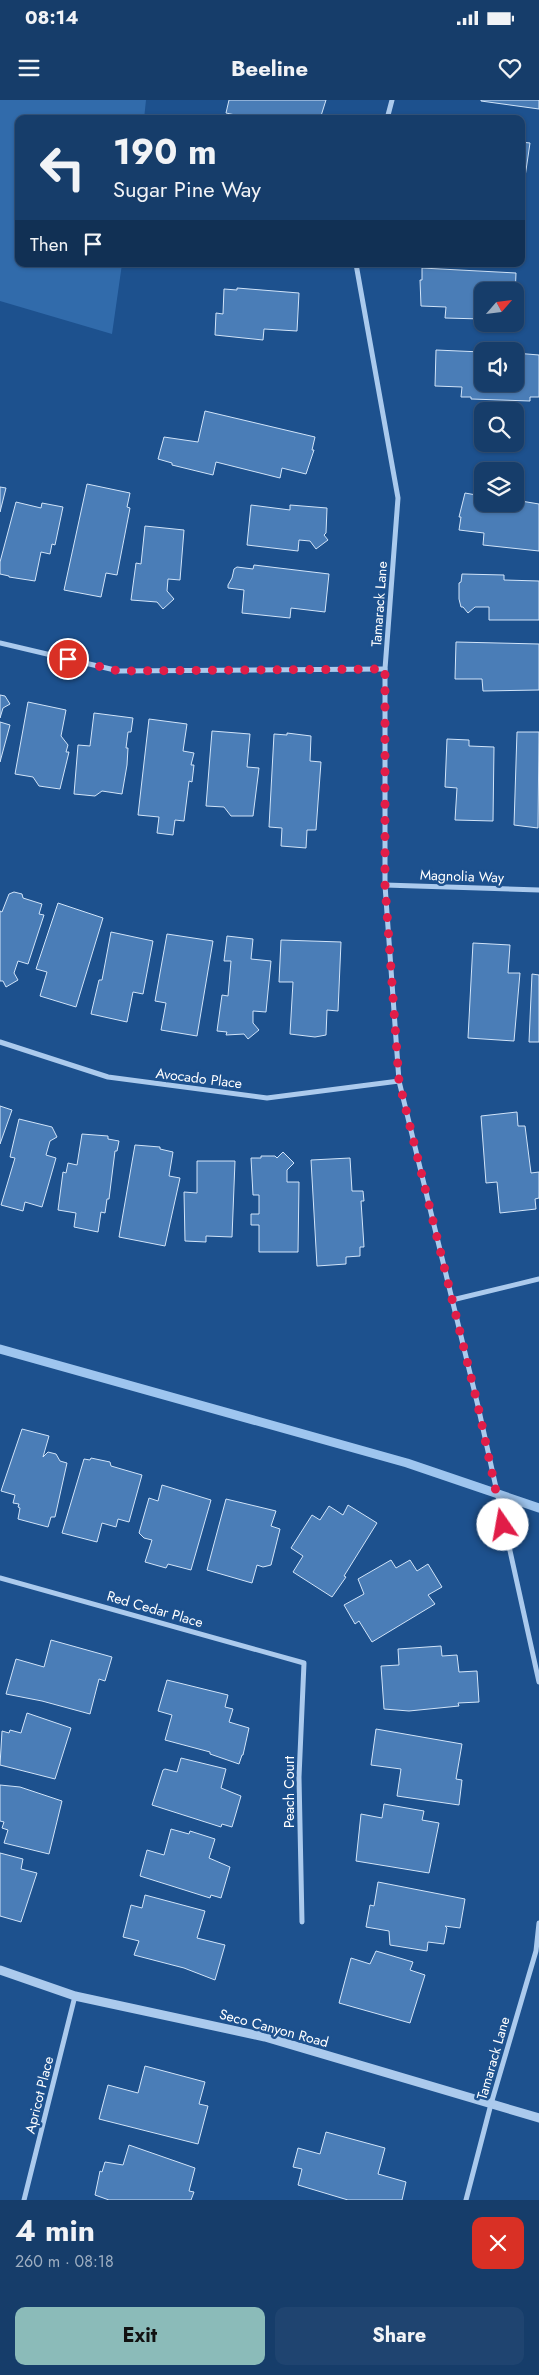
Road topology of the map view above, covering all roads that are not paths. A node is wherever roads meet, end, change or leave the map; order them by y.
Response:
1 (392, 100) edge
2 (388, 115) edge
3 (357, 267) edge
4 (0, 643) edge
5 (385, 669) junction
6 (385, 885) junction
7 (539, 890) edge
8 (0, 1042) edge
9 (399, 1081) junction
10 (539, 1280) edge
11 (452, 1300) junction
12 (0, 1578) edge
13 (304, 1663) joint
14 (539, 1682) edge
15 (302, 1922) dead end
16 (539, 1923) edge
17 (0, 1970) edge
18 (75, 1996) junction
19 (491, 2104) junction
20 (539, 2118) edge
21 (24, 2200) edge
22 (466, 2200) edge

1 - 2 street
3 - 5 street, Tamarack Lane
4 - 5 street
5 - 6 street, Tamarack Lane
6 - 7 street, Magnolia Way
6 - 9 street, Tamarack Lane
8 - 9 street, Avocado Place
9 - 11 street, Tamarack Lane
10 - 11 street
11 - 14 street, Tamarack Lane
12 - 13 street, Red Cedar Place
13 - 15 street, Peach Court
16 - 19 street, Tamarack Lane
17 - 18 street, Seco Canyon Road
18 - 19 street, Seco Canyon Road
18 - 21 street, Apricot Place
19 - 20 street, Seco Canyon Road
19 - 22 street, Tamarack Lane

